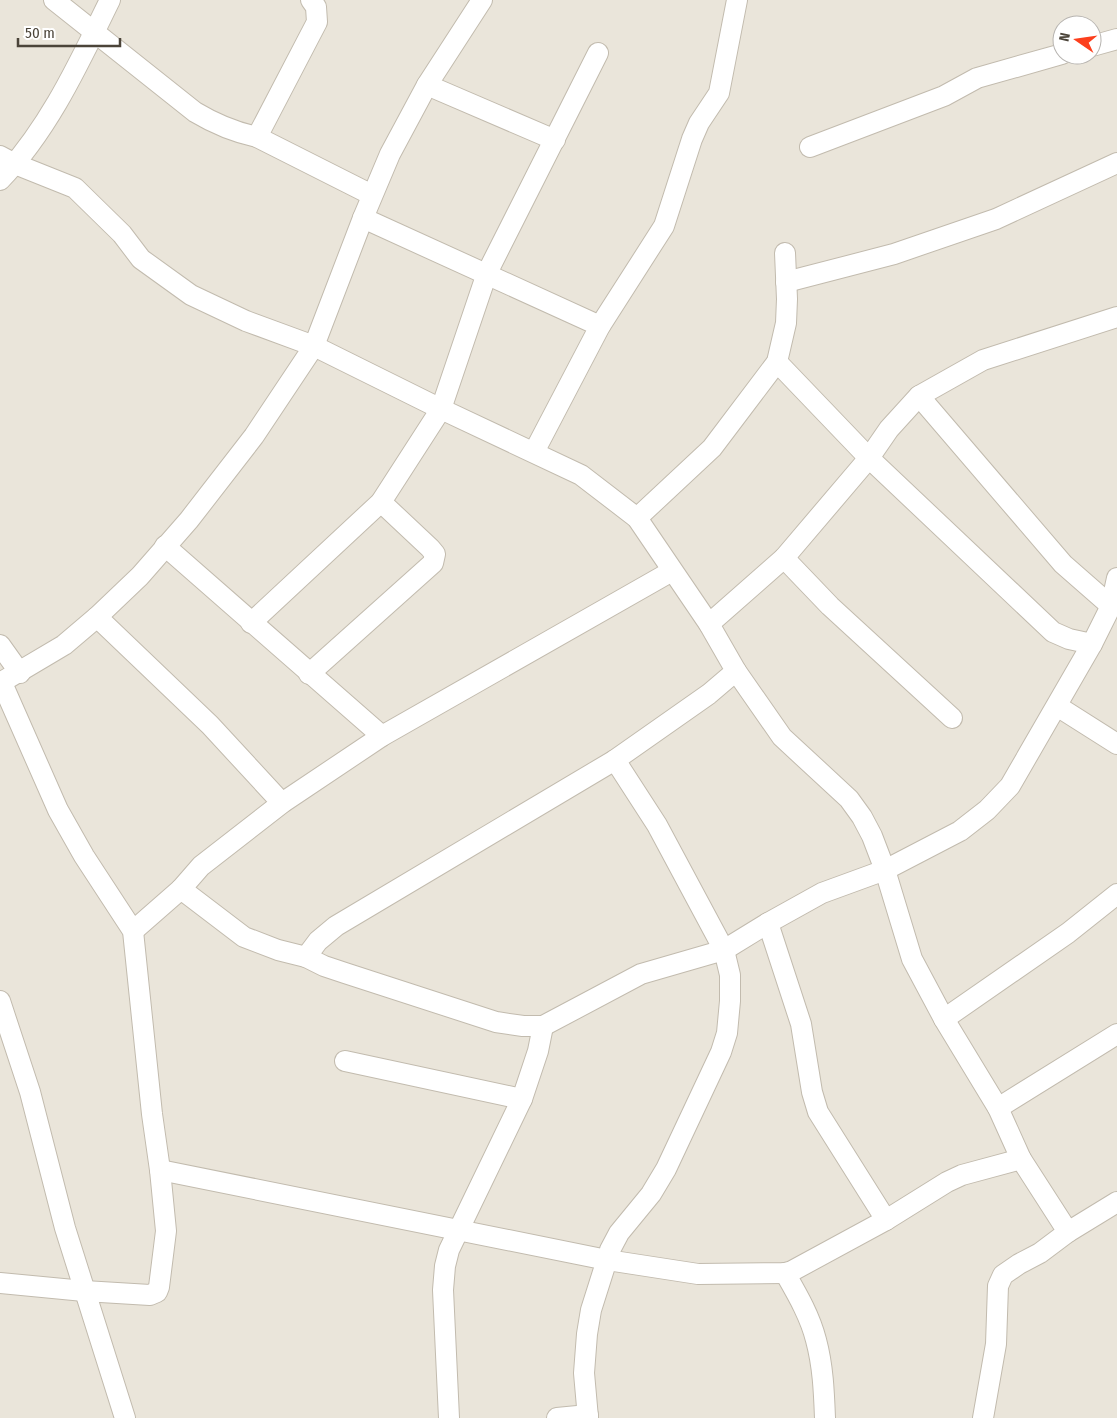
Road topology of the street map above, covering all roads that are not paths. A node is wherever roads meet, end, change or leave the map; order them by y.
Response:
1 (54, 0) edge
2 (110, 0) edge
3 (311, 0) edge
4 (482, 0) edge
5 (737, 0) edge
6 (94, 32) junction
7 (1117, 39) edge
8 (1102, 43) edge
9 (598, 53) dead end
10 (1052, 57) edge
11 (427, 85) junction
12 (257, 137) junction
13 (555, 140) junction
14 (810, 147) dead end
15 (7, 160) edge
16 (1117, 163) edge
17 (0, 180) edge
18 (372, 195) junction
19 (363, 218) junction
20 (784, 252) dead end
21 (487, 273) junction
22 (786, 282) junction
23 (1117, 318) edge
24 (600, 326) junction
25 (314, 346) junction
26 (777, 362) junction
27 (919, 396) junction
28 (441, 409) junction
29 (534, 452) junction
30 (869, 458) junction
31 (381, 502) junction
32 (636, 518) junction
33 (165, 546) junction
34 (784, 558) junction
35 (672, 571) junction
36 (1117, 578) edge
37 (1110, 606) junction
38 (97, 617) junction
39 (251, 622) junction
40 (709, 624) junction
41 (1092, 644) junction
42 (0, 645) edge
43 (736, 671) junction
44 (20, 673) junction
45 (309, 674) junction
46 (1, 683) edge
47 (1057, 706) junction
48 (952, 718) dead end
49 (382, 736) junction
50 (1117, 744) edge
51 (615, 760) junction
52 (282, 803) junction
53 (885, 870) junction
54 (182, 889) junction
55 (1117, 894) edge
56 (768, 922) junction
57 (133, 931) junction
58 (724, 950) junction
59 (306, 957) junction
60 (0, 1001) edge
61 (944, 1019) junction
62 (543, 1026) junction
63 (1117, 1034) edge
64 (345, 1061) dead end
65 (522, 1099) junction
66 (998, 1108) junction
67 (1021, 1159) junction
68 (160, 1170) junction
69 (1117, 1202) edge
70 (886, 1220) junction
71 (458, 1229) junction
72 (1068, 1232) junction
73 (607, 1260) junction
74 (785, 1273) junction
75 (0, 1283) edge
76 (84, 1291) junction
77 (588, 1416) edge
78 (125, 1418) edge
79 (448, 1418) edge
80 (557, 1418) edge
81 (825, 1418) edge
82 (984, 1418) edge

1 - 6 street
2 - 6 street
3 - 12 street
4 - 11 street
5 - 24 street
6 - 12 street
6 - 15 street
7 - 8 street
9 - 13 street
10 - 14 street
11 - 13 street
11 - 18 street
12 - 18 street
13 - 21 street
15 - 17 street
15 - 25 street
16 - 22 street
18 - 19 street
19 - 21 street
19 - 25 street
20 - 22 street
21 - 24 street
21 - 28 street
22 - 26 street
23 - 27 street
24 - 29 street
25 - 28 street
25 - 33 street
26 - 30 street
26 - 32 street
27 - 30 street
27 - 37 street
28 - 29 street
28 - 31 street
29 - 32 street
30 - 34 street
30 - 41 street
31 - 39 street
31 - 45 street
32 - 35 street
33 - 38 street
33 - 39 street
34 - 40 street
34 - 48 street
35 - 40 street
35 - 49 street
36 - 37 street
37 - 41 street
38 - 44 street
38 - 52 street
39 - 45 street
40 - 43 street
41 - 47 street
42 - 44 street
43 - 51 street
43 - 53 street
44 - 46 street
45 - 49 street
46 - 57 street
47 - 50 street
47 - 53 street
49 - 52 street
51 - 58 street
51 - 59 street
52 - 54 street
53 - 56 street
53 - 61 street
54 - 57 street
54 - 59 street
55 - 61 street
56 - 58 street
56 - 70 street
57 - 68 street
58 - 62 street
58 - 73 street
59 - 62 street
60 - 76 street
61 - 66 street
62 - 65 street
63 - 66 street
64 - 65 street
65 - 71 street
66 - 67 street
67 - 70 street
67 - 72 street
68 - 71 street
68 - 76 street
69 - 72 street
70 - 74 street
71 - 73 street
71 - 79 street
72 - 82 street
73 - 74 street
73 - 77 street
74 - 81 street
75 - 76 street
76 - 78 street
77 - 80 street

